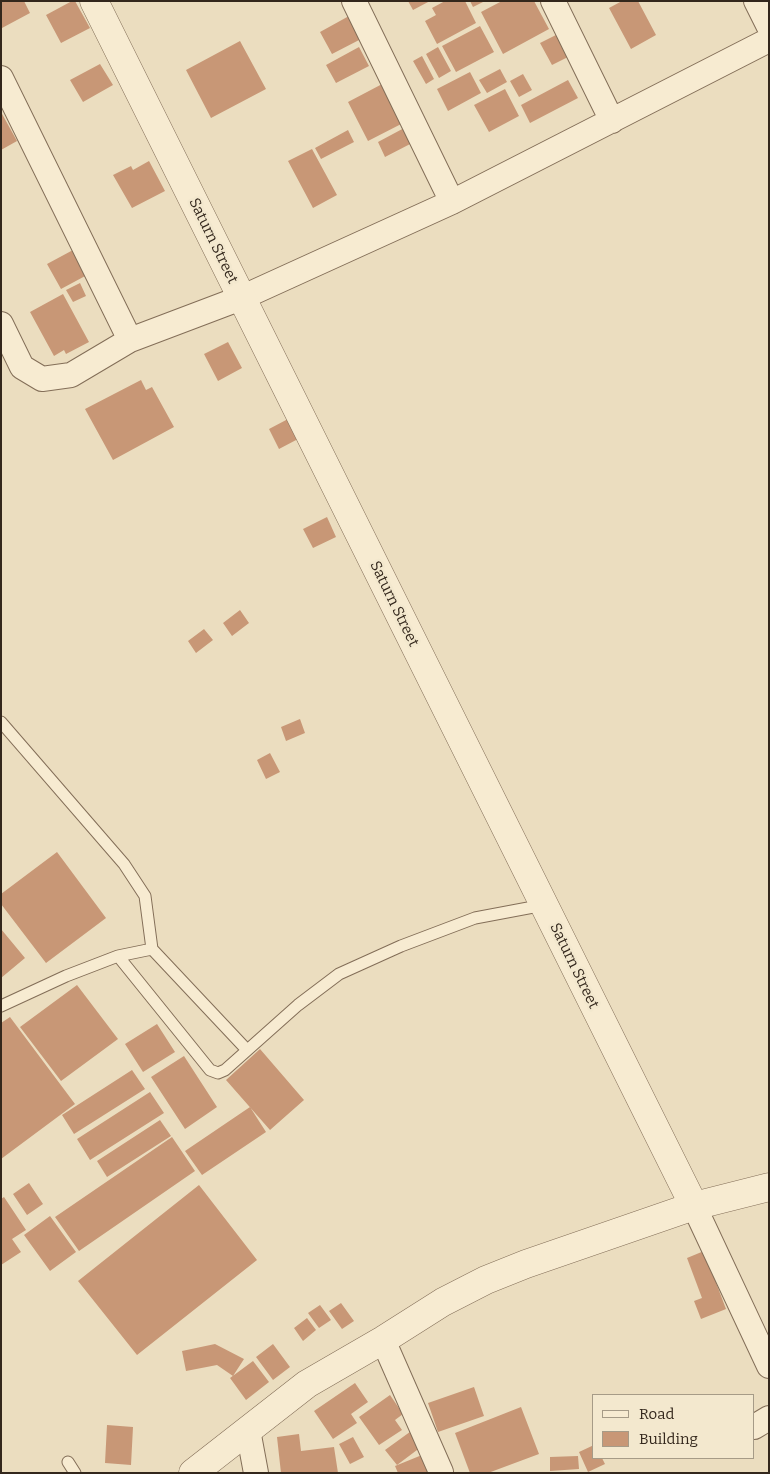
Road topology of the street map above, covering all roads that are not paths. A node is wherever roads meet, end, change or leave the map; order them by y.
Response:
1 (94, 1) edge
2 (354, 1) edge
3 (553, 1) edge
4 (756, 1) edge
5 (769, 26) edge
6 (769, 40) edge
7 (1, 78) edge
8 (612, 121) junction
9 (452, 202) junction
10 (241, 298) junction
11 (1, 324) edge
12 (130, 340) junction
13 (1, 722) edge
14 (544, 905) junction
15 (152, 950) junction
16 (118, 956) junction
17 (1, 1006) edge
18 (247, 1050) junction
19 (769, 1187) edge
20 (694, 1206) junction
21 (383, 1340) junction
22 (769, 1366) edge
23 (769, 1418) edge
24 (755, 1425) edge
25 (248, 1430) junction
26 (68, 1462) dead end
27 (441, 1472) edge
28 (75, 1473) edge
29 (193, 1473) edge
30 (256, 1473) edge

1 - 10 street, Saturn Street
2 - 9 street
3 - 8 street
4 - 5 street
6 - 8 street
7 - 12 street
8 - 9 street
9 - 10 street
10 - 12 street
10 - 14 street, Saturn Street
11 - 12 street
13 - 15 lane
14 - 18 lane
14 - 20 street, Saturn Street
15 - 16 lane
15 - 18 lane
16 - 17 lane
16 - 18 lane
19 - 20 street
20 - 21 street
20 - 22 street
21 - 25 street
21 - 27 street
23 - 24 street
25 - 29 street
25 - 30 street
26 - 28 lane

